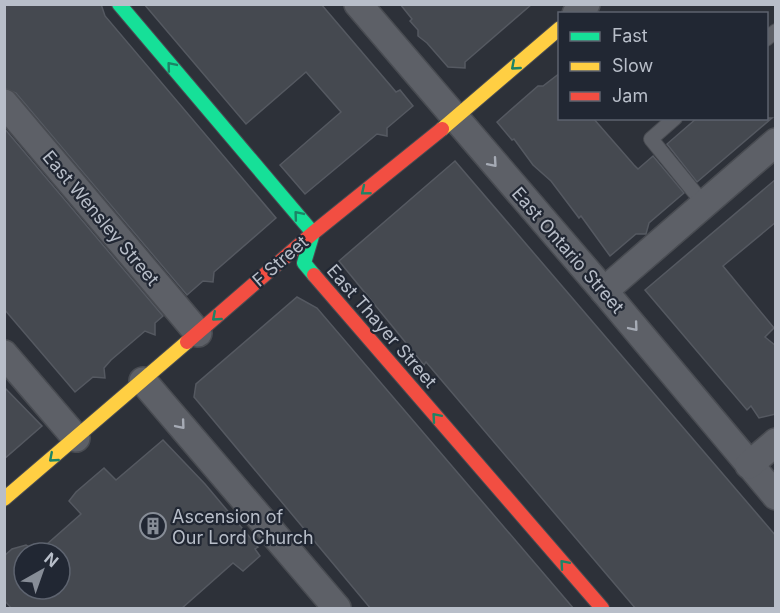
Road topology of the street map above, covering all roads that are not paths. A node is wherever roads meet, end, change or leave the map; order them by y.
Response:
1 (119, 4) edge
2 (358, 4) edge
3 (558, 30) edge
4 (4, 103) edge
5 (455, 119) junction
6 (673, 120) edge
7 (776, 142) edge
8 (704, 204) junction
9 (313, 233) junction
10 (604, 291) junction
11 (198, 333) junction
12 (4, 354) edge
13 (143, 381) junction
14 (76, 438) junction
15 (776, 442) edge
16 (749, 465) junction
17 (776, 496) edge
18 (4, 499) edge
19 (337, 609) edge
20 (602, 609) edge

9 -> 1 street
2 - 5 street, East Ontario Street
3 -> 5 street, F Street
4 - 11 street, East Wensley Street
5 -> 9 street, F Street
5 -> 10 street, East Ontario Street
6 - 8 lane
7 - 8 street
8 - 10 street
9 -> 11 street, F Street
20 -> 9 street, East Thayer Street
10 -> 16 street, East Ontario Street
11 - 13 street, F Street
12 - 14 street
13 - 14 street, F Street
13 -> 19 street
14 -> 18 street, F Street
15 - 16 street
16 - 17 street, East Ontario Street

